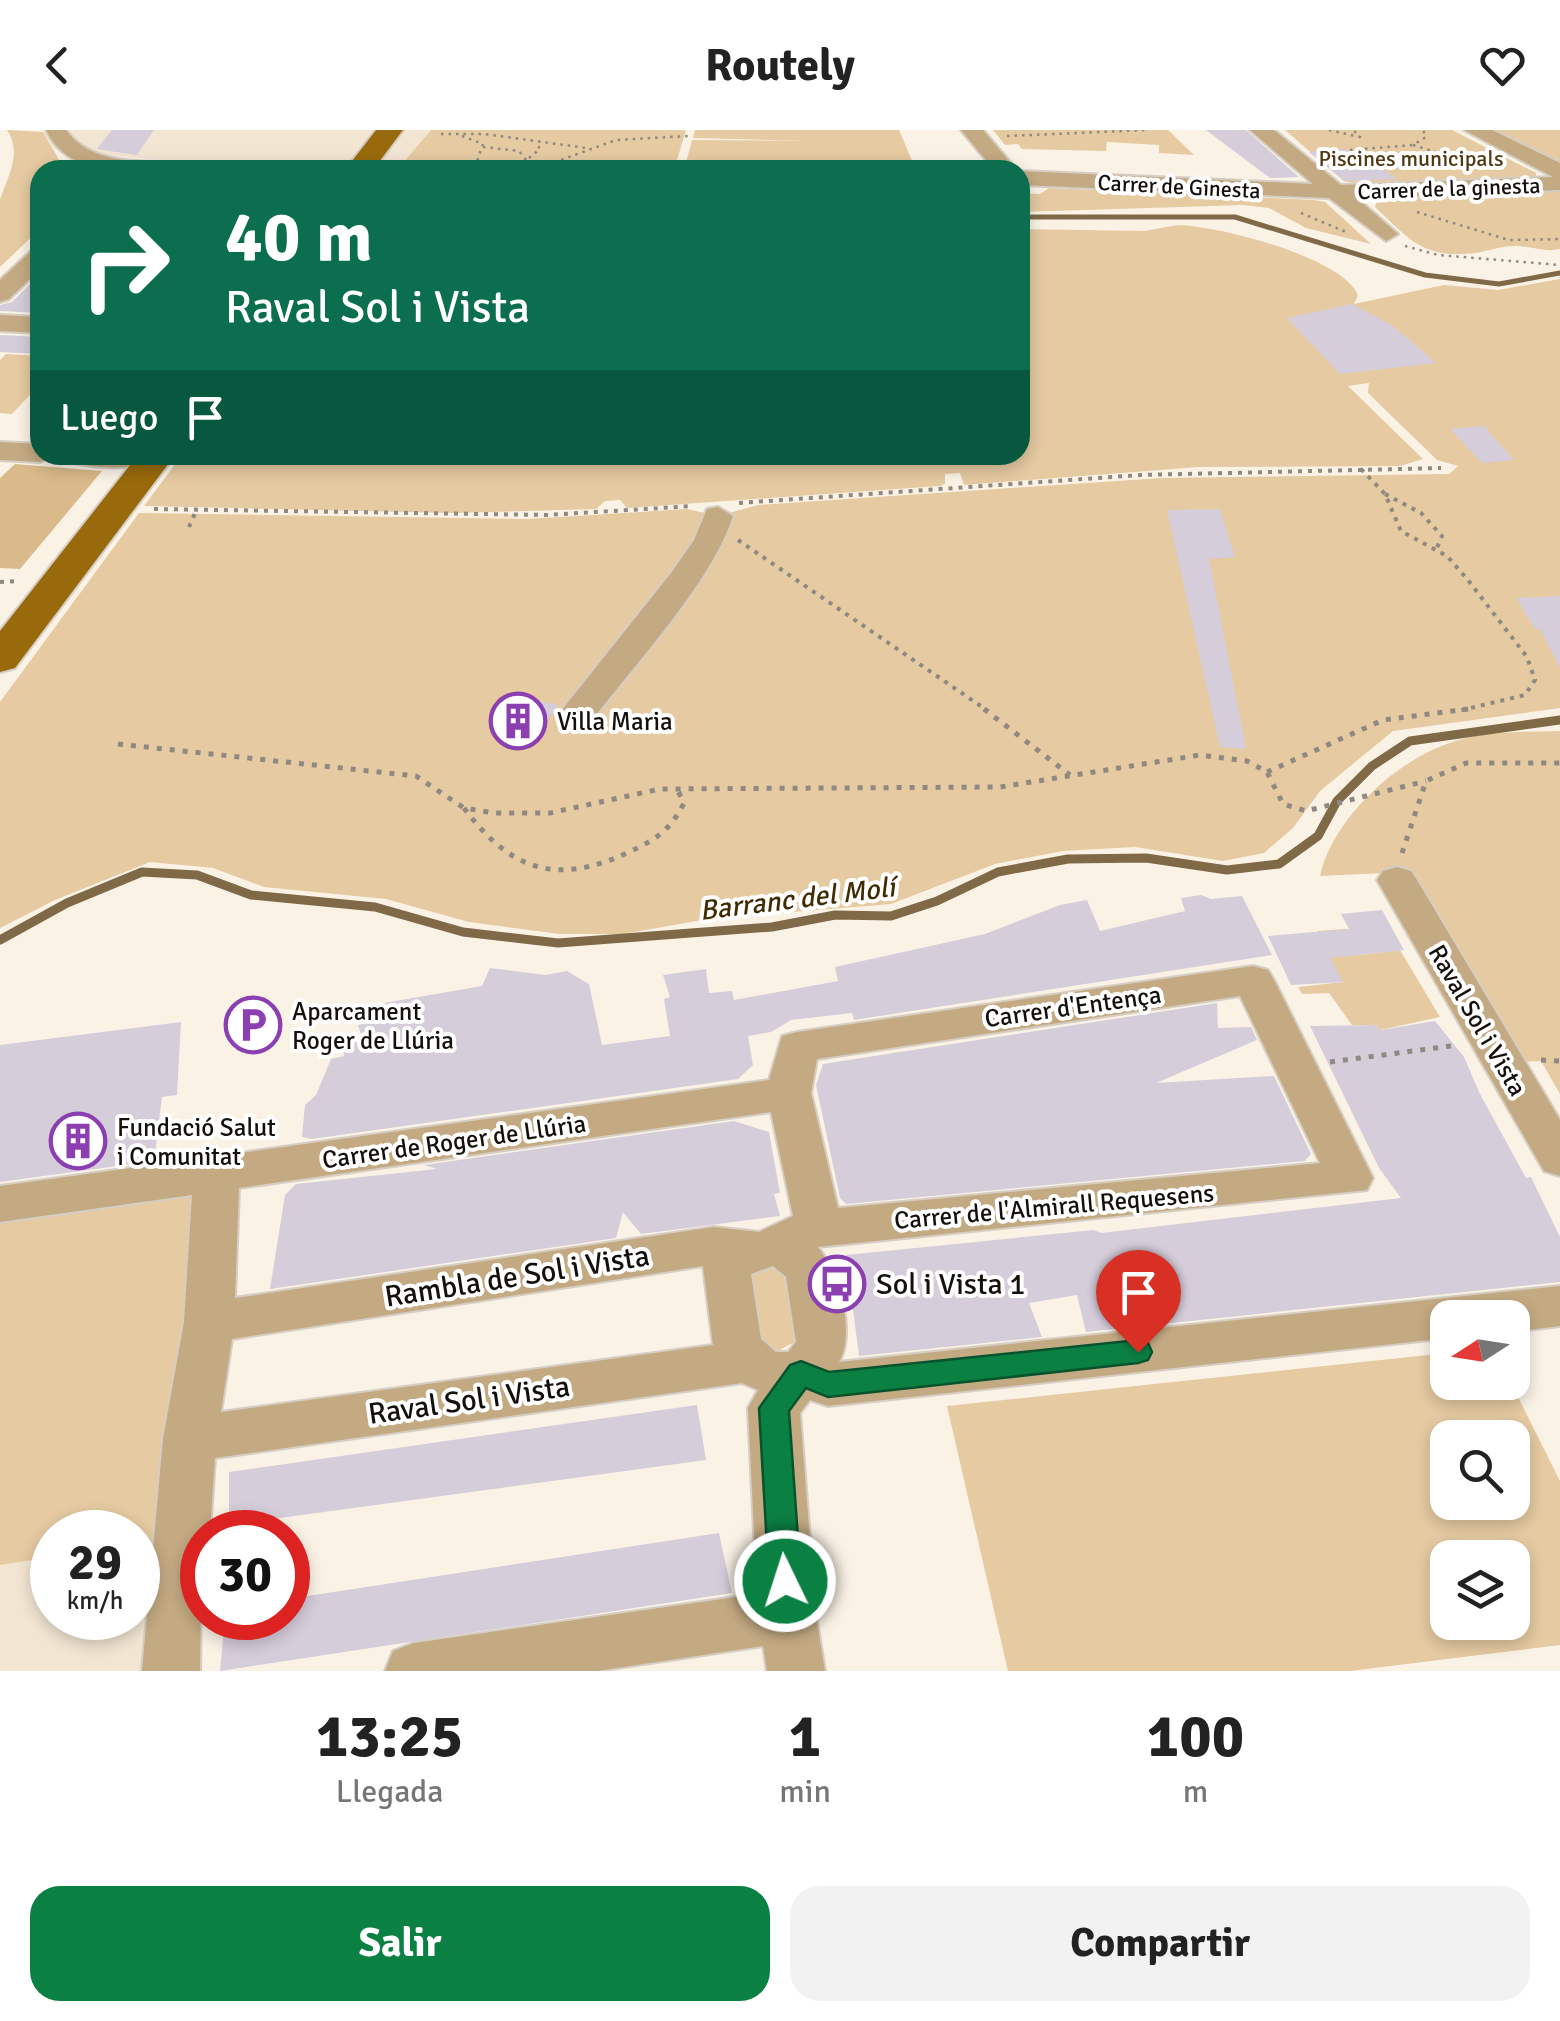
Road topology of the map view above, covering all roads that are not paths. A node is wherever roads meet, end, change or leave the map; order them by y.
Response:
1 (56, 130) edge
2 (972, 130) edge
3 (1261, 130) edge
4 (1475, 130) edge
5 (395, 131) edge
6 (81, 160) edge
7 (368, 160) edge
8 (379, 160) edge
9 (1004, 160) edge
10 (1560, 172) edge
11 (1030, 178) edge
12 (1560, 183) edge
13 (1338, 192) junction
14 (1392, 239) road end
15 (30, 266) edge
16 (0, 294) edge
17 (0, 324) edge
18 (30, 325) edge
19 (0, 451) edge
20 (30, 452) edge
21 (123, 465) edge
22 (128, 465) edge
23 (714, 512) road end
24 (0, 631) edge
25 (0, 659) edge
26 (578, 714) dead end
27 (1397, 880) road end
28 (1297, 1066) joint
29 (790, 1093) junction
30 (1560, 1159) edge
31 (216, 1176) junction
32 (0, 1204) edge
33 (819, 1228) junction
34 (758, 1249) junction
35 (1560, 1306) edge
36 (1530, 1309) edge
37 (1430, 1320) edge
38 (209, 1322) junction
39 (747, 1360) junction
40 (801, 1373) junction
41 (190, 1440) junction
42 (791, 1643) edge
43 (171, 1671) edge
44 (414, 1671) edge

1 - 6 street
2 - 9 street
3 - 13 street
4 - 10 street
5 - 7 main road
5 - 8 main road
11 - 13 street, Carrer de Ginesta
12 - 13 street, Carrer de la ginesta
13 - 14 street
15 - 16 street
17 - 18 street
19 - 20 street
21 - 24 main road
22 - 25 main road
23 - 26 street
27 - 30 street, Raval Sol i Vista
28 - 29 street, Carrer d'Entença
28 - 33 street, Carrer de l'Almirall Requesens
29 - 31 street, Carrer de Roger de Llúria
29 - 33 street
31 - 32 street, Carrer de Roger de Llúria
31 - 38 street
33 - 34 street, Rambla de Sol i Vista
34 - 38 street, Rambla de Sol i Vista
34 - 39 street
34 - 40 street
35 - 36 street
37 - 40 street
38 - 41 street
39 - 40 street
39 - 41 street, Raval Sol i Vista
40 - 42 street
41 - 43 street
42 - 44 street

